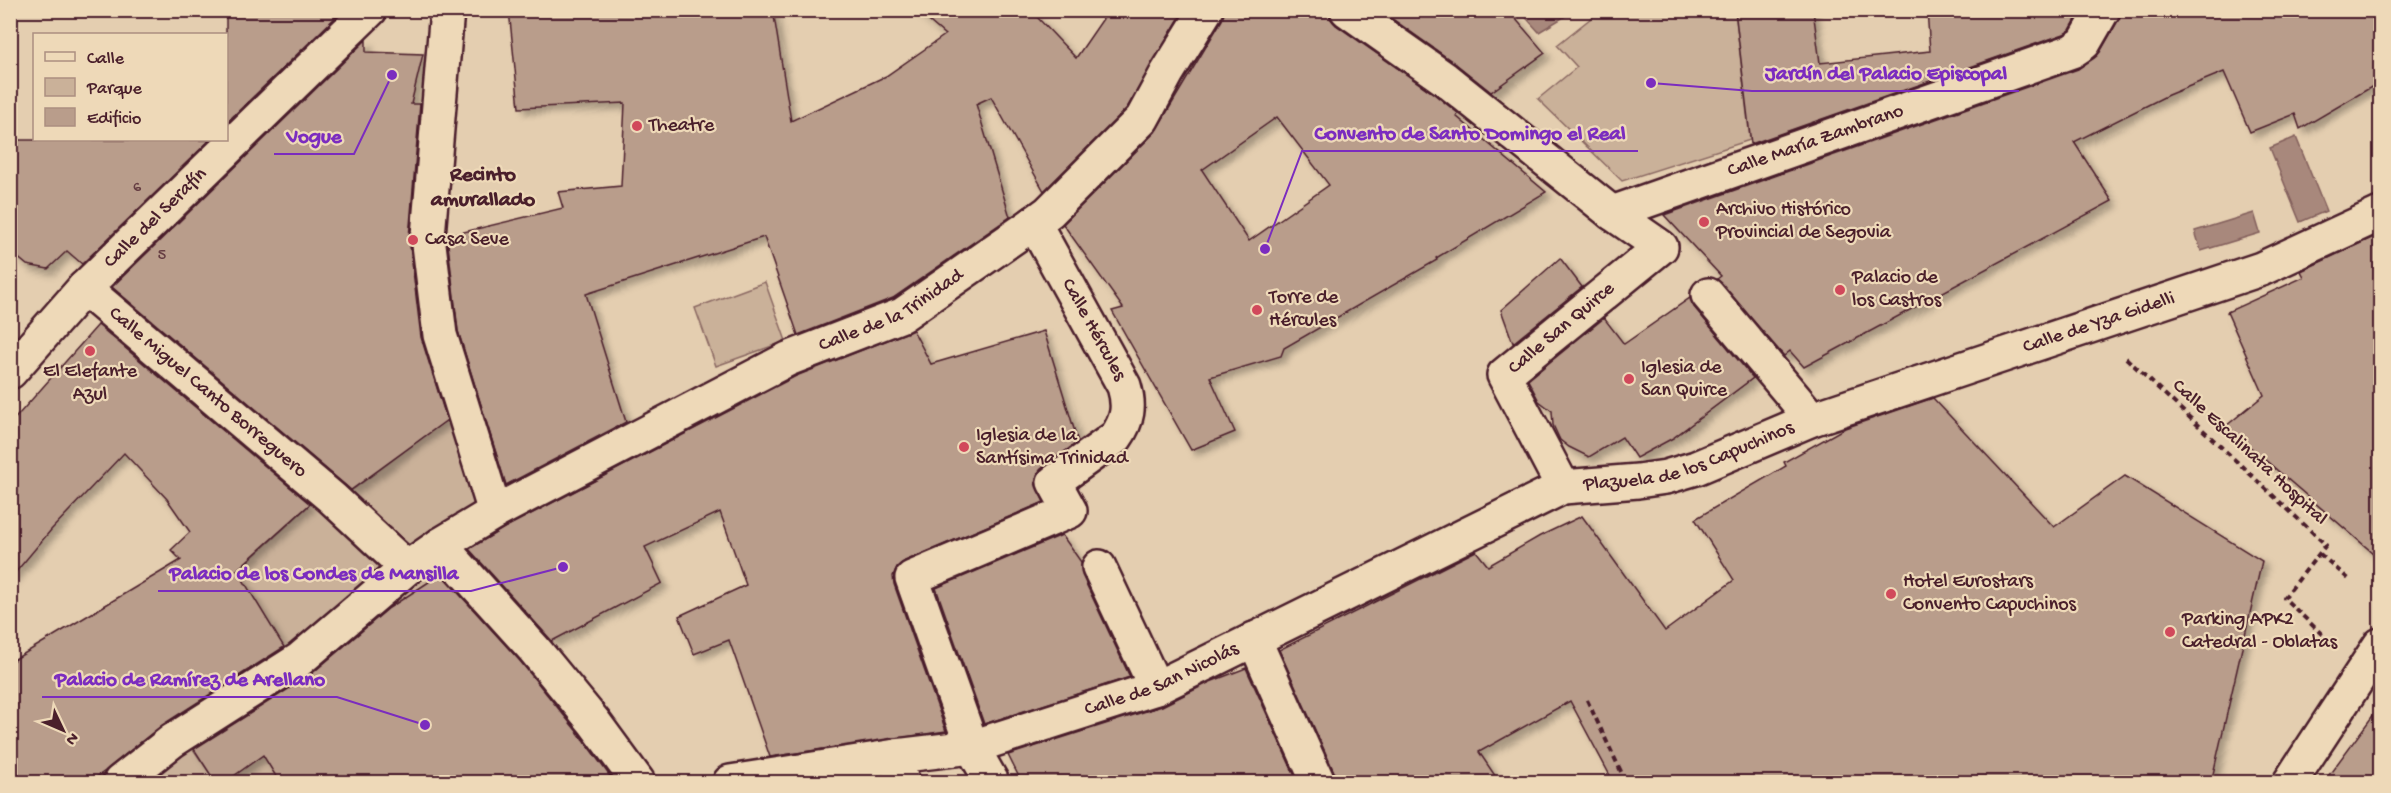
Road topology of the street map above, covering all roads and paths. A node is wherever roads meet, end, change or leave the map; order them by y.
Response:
1 (370, 10) edge
2 (447, 10) edge
3 (1206, 10) edge
4 (1347, 10) edge
5 (2103, 10) edge
6 (1612, 213) junction
7 (2380, 214) edge
8 (1034, 223) junction
9 (84, 288) junction
10 (1708, 295) dead end
11 (2091, 325) junction
12 (15, 357) edge
13 (1812, 419) junction
14 (1563, 488) junction
15 (495, 512) junction
16 (440, 545) junction
17 (2320, 554) junction
18 (1099, 567) dead end
19 (407, 568) junction
20 (2351, 581) dead end
21 (2320, 634) dead end
22 (1254, 639) junction
23 (2380, 645) edge
24 (1156, 688) junction
25 (1587, 700) dead end
26 (972, 747) junction
27 (899, 769) edge
28 (120, 783) edge
29 (639, 783) edge
30 (730, 783) edge
31 (992, 783) edge
32 (1318, 783) edge
33 (1626, 783) edge
34 (2290, 783) edge

1 - 9 street, Calle del Serafín
2 - 15 street
3 - 8 street, Calle de la Trinidad
4 - 6 street
5 - 6 street, Calle María Zambrano
6 - 14 street, Calle San Quirce
7 - 11 street, Calle de Yza Gidelli
8 - 15 street, Calle de la Trinidad
8 - 26 street, Calle Hércules
9 - 12 street, Calle del Serafín
9 - 19 street, Calle Miguel Canto Borreguero
10 - 13 street
11 - 13 street, Calle de Yza Gidelli
11 - 17 path, Calle Escalinata Hospital
13 - 14 street, Plazuela de los Capuchinos
14 - 22 street, Calle de San Nicolás
15 - 16 street, Calle de la Trinidad
16 - 19 street, Calle de la Trinidad
16 - 29 street
17 - 20 path
17 - 21 path, Calle Escalinata Hospital
18 - 24 street
19 - 28 street, Calle de la Trinidad
22 - 24 street, Calle de San Nicolás
22 - 32 street
23 - 34 street
24 - 26 street, Calle de San Nicolás
25 - 33 path
26 - 27 street, Calle de San Nicolás
26 - 31 street
27 - 30 street, Calle de San Nicolás

